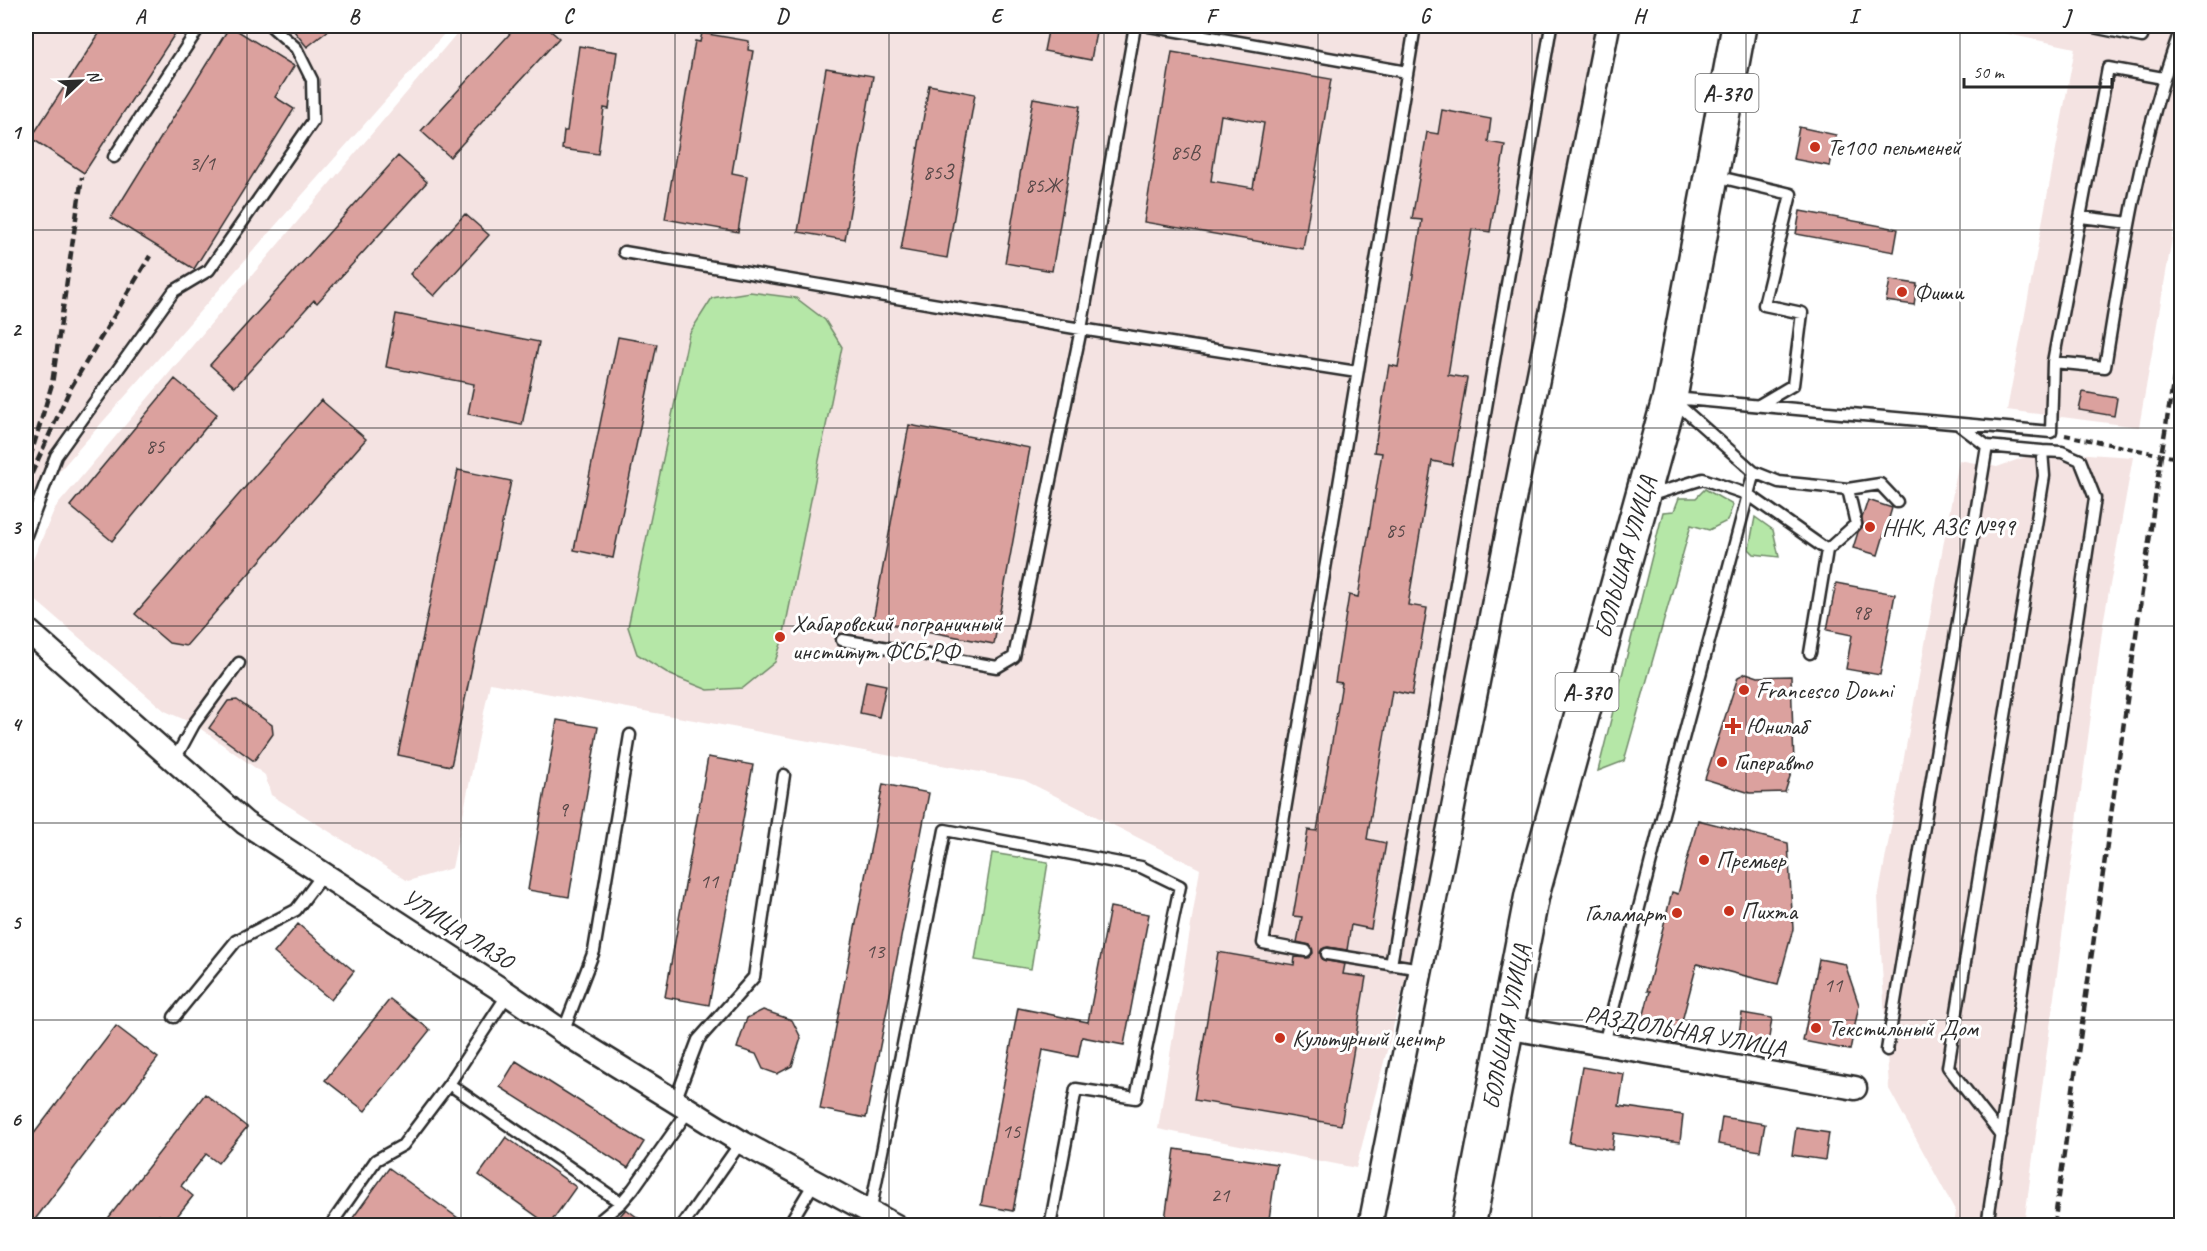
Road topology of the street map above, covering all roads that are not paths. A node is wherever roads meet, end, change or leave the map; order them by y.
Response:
1 (200, 26) edge
2 (271, 26) edge
3 (1134, 26) edge
4 (1149, 26) edge
5 (1415, 26) edge
6 (1551, 26) edge
7 (1608, 26) edge
8 (1739, 26) edge
9 (2088, 26) edge
10 (2144, 26) edge
11 (2179, 34) dead end
12 (1407, 72) junction
13 (2163, 78) junction
14 (114, 157) dead end
15 (1712, 175) junction
16 (2080, 217) junction
17 (2129, 223) junction
18 (624, 252) dead end
19 (1081, 329) junction
20 (2054, 362) junction
21 (1357, 372) junction
22 (1670, 398) junction
23 (1760, 405) junction
24 (1958, 423) junction
25 (1987, 446) junction
26 (2042, 451) junction
27 (1754, 472) junction
28 (1848, 489) junction
29 (1749, 495) junction
30 (1642, 498) junction
31 (1898, 502) dead end
32 (26, 535) edge
33 (1827, 550) junction
34 (26, 629) edge
35 (842, 640) dead end
36 (1810, 653) dead end
37 (239, 663) dead end
38 (630, 735) dead end
39 (174, 761) junction
40 (784, 775) dead end
41 (323, 874) junction
42 (1306, 951) dead end
43 (1327, 954) dead end
44 (1391, 965) junction
45 (1421, 969) junction
46 (508, 994) junction
47 (174, 1017) dead end
48 (1506, 1027) junction
49 (563, 1032) junction
50 (1604, 1044) junction
51 (1887, 1050) dead end
52 (449, 1084) junction
53 (1855, 1088) dead end
54 (682, 1106) junction
55 (2001, 1135) junction
56 (741, 1142) junction
57 (814, 1183) junction
58 (621, 1203) junction
59 (867, 1219) edge
60 (330, 1226) edge
61 (593, 1226) edge
62 (682, 1226) edge
63 (788, 1226) edge
64 (896, 1226) edge
65 (1050, 1226) edge
66 (1371, 1226) edge
67 (1468, 1226) edge
68 (1987, 1226) edge

1 - 14 lane
2 - 32 lane
3 - 19 lane
4 - 12 lane
5 - 12 lane
6 - 44 lane
7 - 45 street
8 - 15 highway, БОЛЬШАЯ УЛИЦА / А-370
9 - 10 lane
11 - 13 lane
12 - 21 lane
13 - 16 lane
13 - 17 lane
15 - 22 highway, БОЛЬШАЯ УЛИЦА / А-370
15 - 23 lane
16 - 17 lane
16 - 20 lane
17 - 20 lane
18 - 19 lane
19 - 21 lane
19 - 35 lane
20 - 24 lane
21 - 42 lane
22 - 23 lane
22 - 27 lane
22 - 30 highway, БОЛЬШАЯ УЛИЦА / А-370
23 - 24 lane
24 - 25 lane
25 - 26 lane
25 - 51 lane
26 - 55 lane
26 - 55 lane
27 - 28 lane
27 - 29 lane
28 - 31 lane
28 - 33 lane
29 - 30 lane
29 - 33 lane
29 - 50 lane
30 - 48 highway, БОЛЬШАЯ УЛИЦА / А-370
33 - 36 lane
34 - 39 street, УЛИЦА ЛАЗО
37 - 39 lane
38 - 49 lane
39 - 41 street, УЛИЦА ЛАЗО
40 - 54 lane
41 - 46 street, УЛИЦА ЛАЗО
41 - 47 lane
43 - 44 lane
44 - 45 lane
45 - 66 street
46 - 49 street, УЛИЦА ЛАЗО
46 - 52 lane
48 - 50 street, РАЗДОЛЬНАЯ УЛИЦА
48 - 67 highway, БОЛЬШАЯ УЛИЦА / А-370
49 - 54 street, УЛИЦА ЛАЗО
50 - 53 street, РАЗДОЛЬНАЯ УЛИЦА
52 - 58 lane
52 - 60 lane
54 - 56 street, УЛИЦА ЛАЗО
54 - 58 lane
55 - 68 lane
56 - 57 street, УЛИЦА ЛАЗО
56 - 62 lane
57 - 59 street, УЛИЦА ЛАЗО
57 - 63 lane
58 - 61 lane
59 - 64 street, УЛИЦА ЛАЗО
59 - 65 lane

